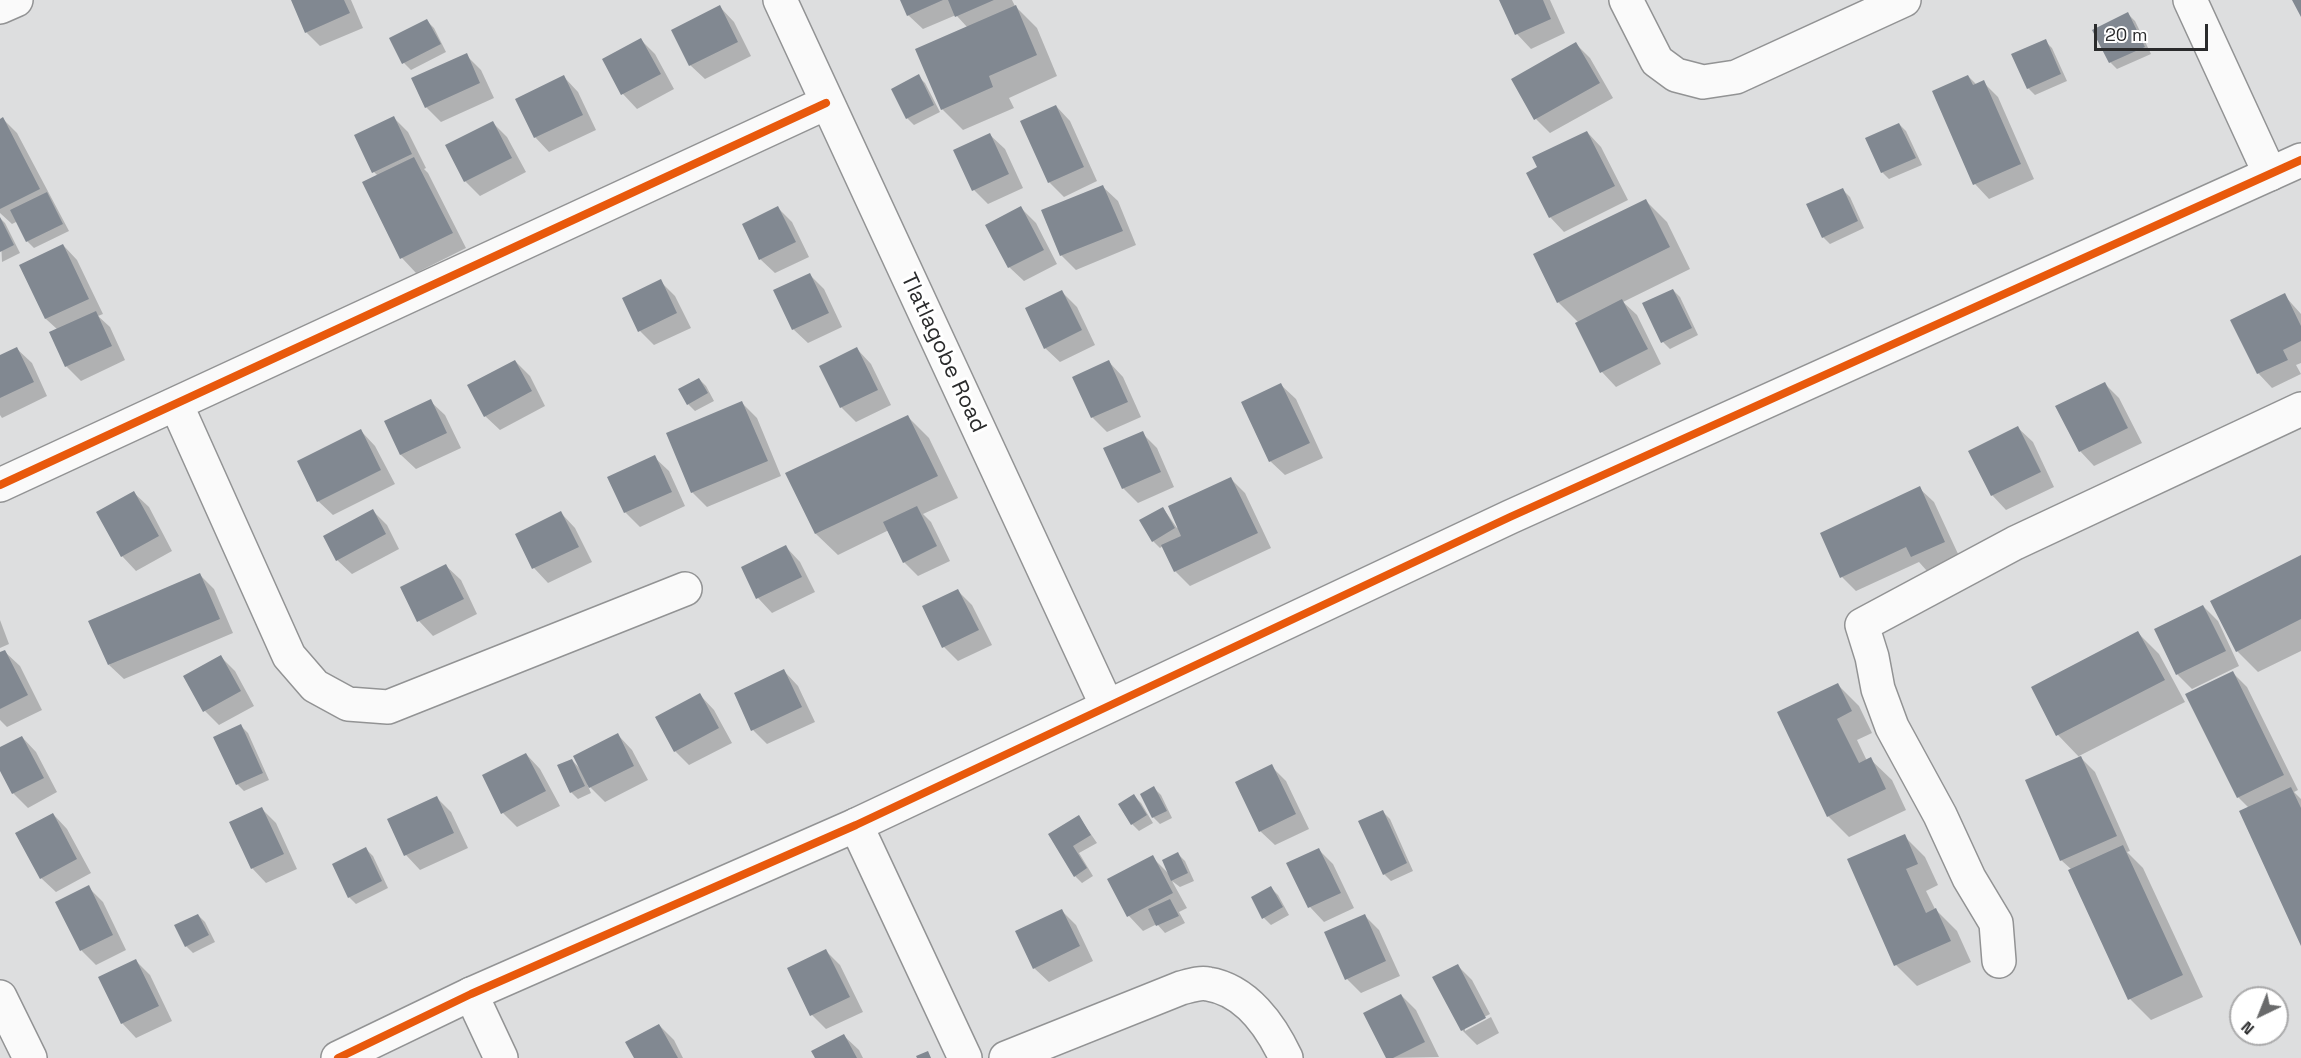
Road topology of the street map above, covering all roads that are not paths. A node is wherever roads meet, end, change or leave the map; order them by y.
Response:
1 (16, 0) edge
2 (780, 0) edge
3 (1626, 0) edge
4 (1904, 0) edge
5 (2190, 0) edge
6 (0, 7) edge
7 (826, 104) junction
8 (2301, 160) edge
9 (2270, 174) junction
10 (176, 404) junction
11 (2301, 409) edge
12 (0, 485) edge
13 (686, 589) dead end
14 (1107, 706) junction
15 (856, 825) junction
16 (1999, 961) dead end
17 (471, 994) junction
18 (0, 997) edge
19 (30, 1058) edge
20 (338, 1058) edge
21 (501, 1058) edge
22 (964, 1058) edge
23 (1006, 1058) edge
24 (1286, 1058) edge

1 - 6 street
2 - 7 street, Tlatlagobe Road
3 - 4 street
5 - 9 street
7 - 10 street
7 - 14 street, Tlatlagobe Road
8 - 9 street
9 - 14 street
10 - 12 street
10 - 13 street
11 - 16 street
14 - 15 street
15 - 17 street
15 - 22 street
17 - 20 street
17 - 21 street
18 - 19 street
23 - 24 street

